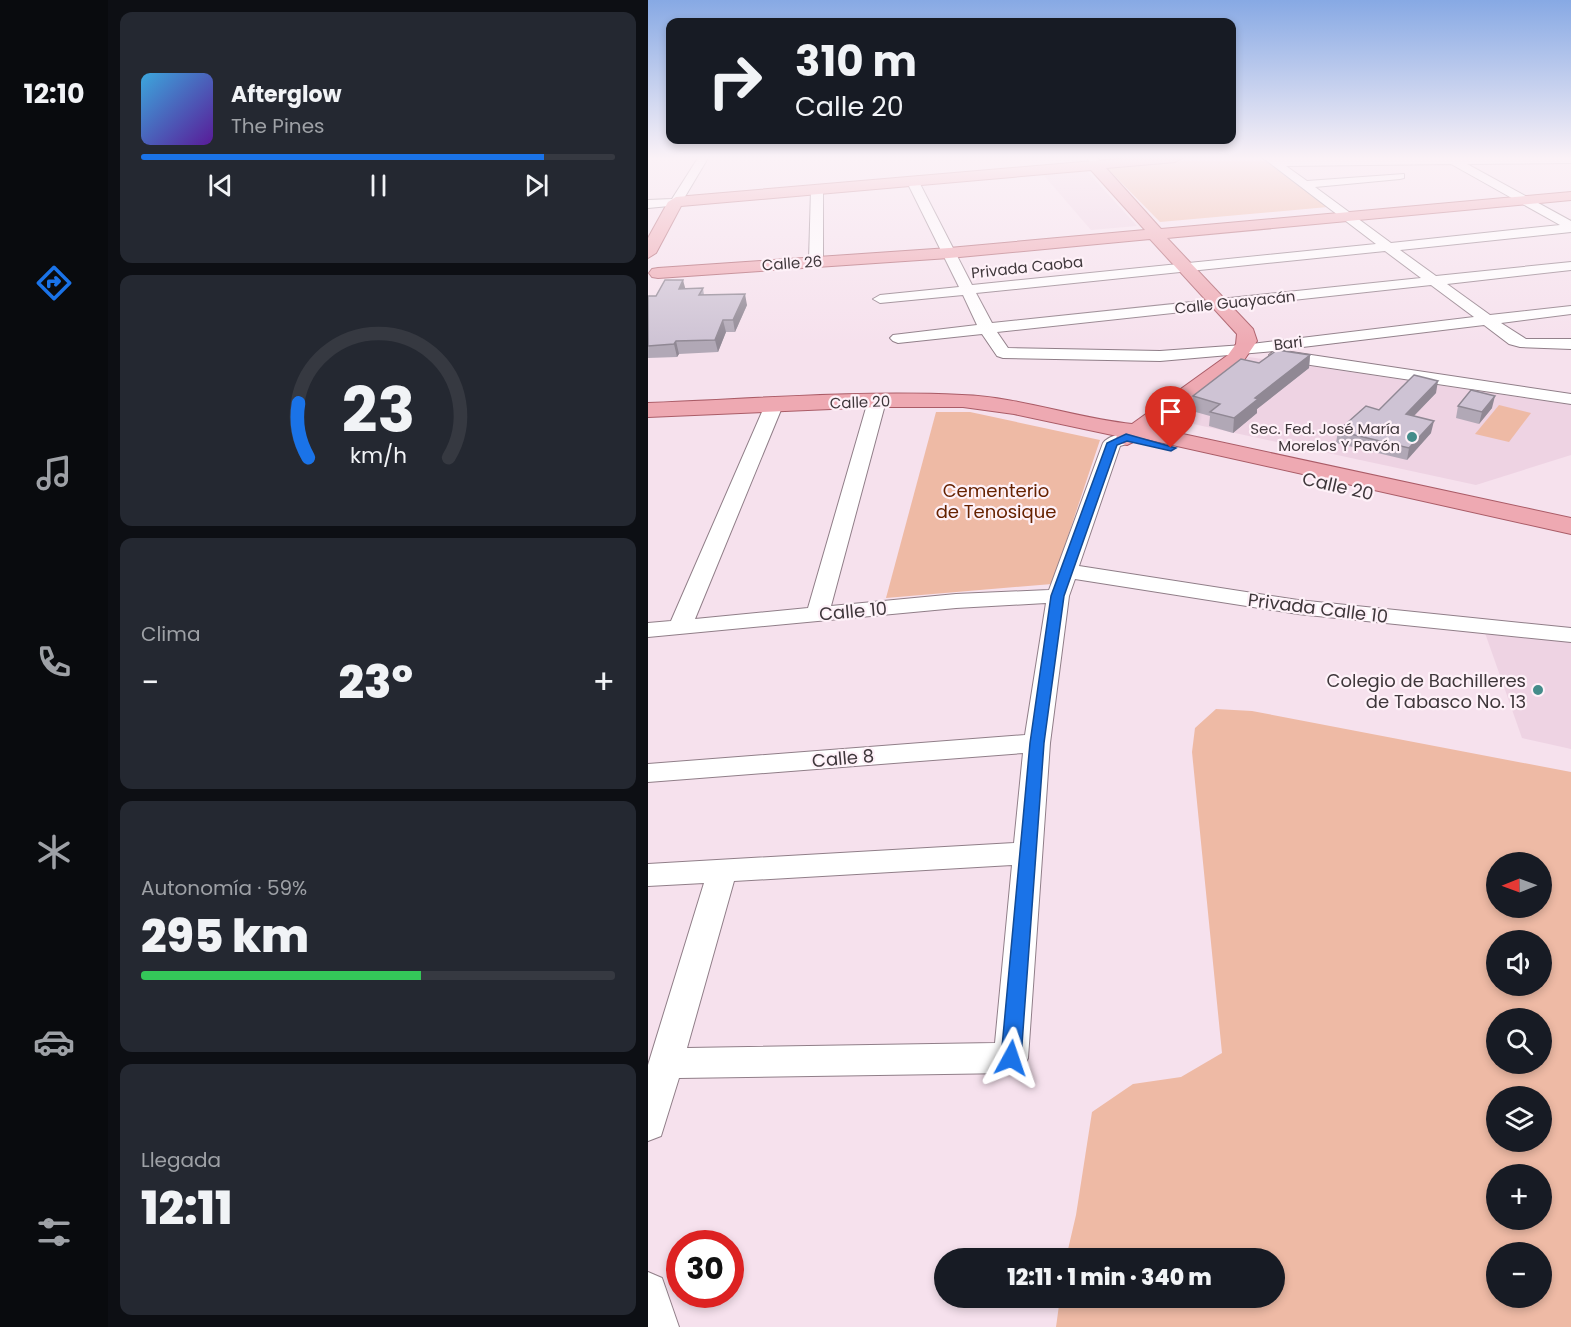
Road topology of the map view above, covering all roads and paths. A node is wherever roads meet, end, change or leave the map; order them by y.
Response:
1 (669, 220) edge
2 (817, 220) edge
3 (933, 220) edge
4 (1144, 220) edge
5 (1277, 220) edge
6 (1351, 220) edge
7 (1571, 227) edge
8 (1153, 231) junction
9 (1388, 247) junction
10 (948, 250) junction
11 (816, 258) junction
12 (652, 266) edge
13 (1571, 266) edge
14 (1185, 267) junction
15 (1434, 281) junction
16 (968, 290) junction
17 (880, 299) dead end
18 (1219, 304) junction
19 (1571, 310) edge
20 (1486, 320) junction
21 (987, 328) junction
22 (898, 338) dead end
23 (1571, 344) edge
24 (1243, 350) junction
25 (1571, 399) edge
26 (877, 401) junction
27 (774, 405) junction
28 (648, 410) edge
29 (1123, 432) junction
30 (1441, 504) junction
31 (1571, 526) edge
32 (1571, 540) edge
33 (1067, 571) junction
34 (1058, 596) junction
35 (818, 614) junction
36 (680, 627) junction
37 (649, 632) edge
38 (1571, 634) edge
39 (1037, 743) junction
40 (648, 773) edge
41 (1028, 853) junction
42 (722, 871) junction
43 (648, 875) edge
44 (666, 1063) junction
45 (648, 1124) edge
46 (648, 1292) edge
47 (658, 1327) edge

1 - 12 main road
2 - 11 street
3 - 10 street
4 - 8 main road
5 - 8 main road, Calle 26
6 - 9 street
7 - 9 street, Privada Caoba
8 - 10 main road, Calle 26
8 - 14 main road
9 - 14 street, Privada Caoba
9 - 15 street
10 - 11 main road, Calle 26
10 - 16 street
11 - 12 main road, Calle 26
13 - 15 street, Calle Guayacán
14 - 16 street, Privada Caoba
14 - 18 main road
15 - 18 street, Calle Guayacán
15 - 20 street
16 - 17 street, Privada Caoba
16 - 21 street
18 - 21 street, Calle Guayacán
18 - 24 main road
19 - 20 street, Bari
20 - 23 street
20 - 24 street, Bari
21 - 22 street, Calle Guayacán
21 - 24 street, Bari
24 - 25 street
24 - 29 main road
26 - 27 main road, Calle 20
26 - 29 main road, Calle 20
26 - 35 street
27 - 28 main road, Calle 20
27 - 36 street
29 - 30 main road, Calle 20
29 - 33 street
30 - 31 main road, Calle 20
30 - 32 main road, Calle 20
33 - 34 street
33 - 38 street, Privada Calle 10
34 - 35 street, Calle 10
34 - 39 street
35 - 36 street, Calle 10
36 - 37 street, Calle 10
39 - 40 street, Calle 8
39 - 41 street
41 - 42 street
41 - 44 street
42 - 43 street
42 - 44 street
44 - 45 street
46 - 47 street

